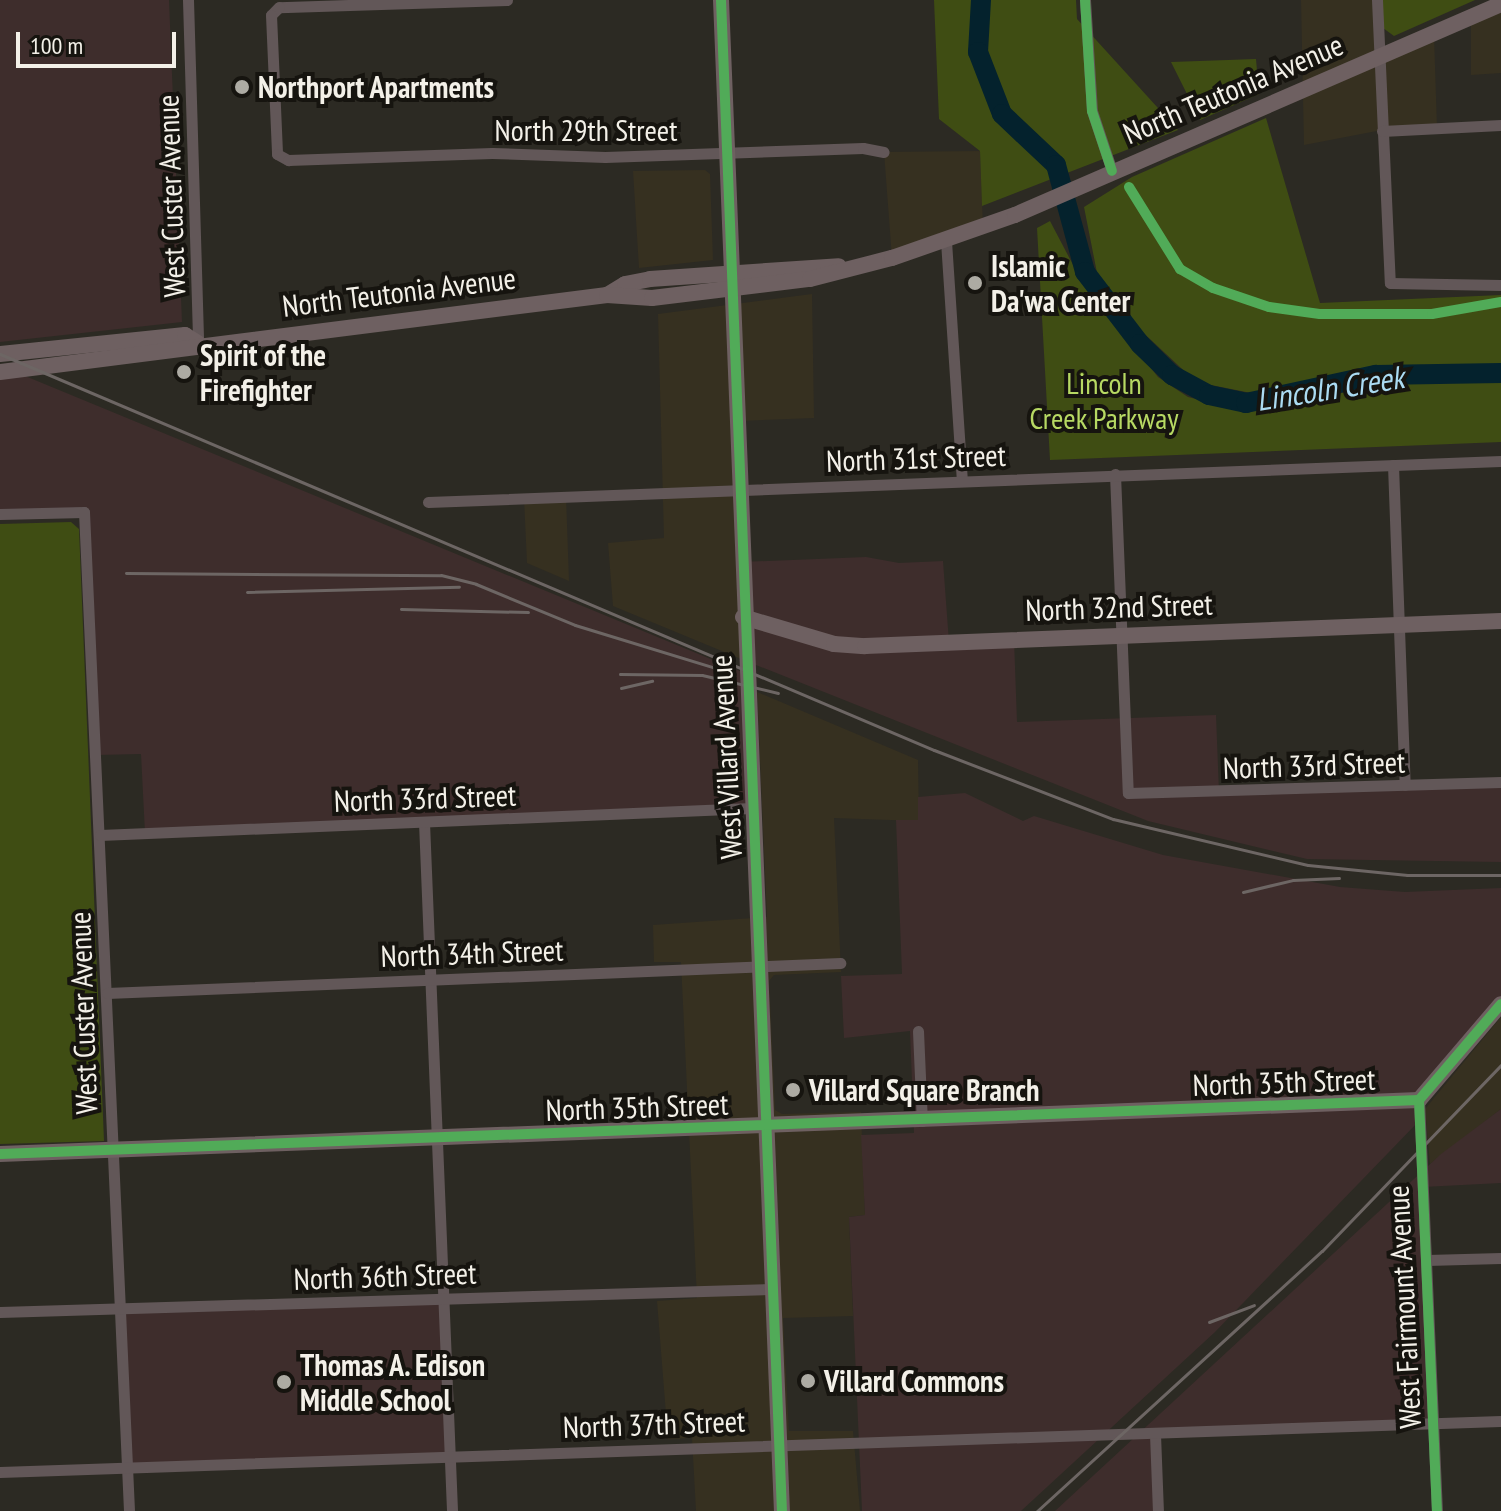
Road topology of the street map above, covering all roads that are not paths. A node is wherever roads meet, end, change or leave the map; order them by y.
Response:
1 (188, 0) edge
2 (507, 0) edge
3 (721, 0) edge
4 (1085, 0) edge
5 (1377, 0) edge
6 (1501, 4) edge
7 (1380, 57) junction
8 (1501, 125) edge
9 (1382, 131) junction
10 (884, 152) dead end
11 (726, 154) junction
12 (1108, 173) junction
13 (946, 241) junction
14 (849, 267) junction
15 (731, 271) junction
16 (1501, 285) edge
17 (732, 289) junction
18 (607, 295) junction
19 (198, 343) junction
20 (0, 354) edge
21 (0, 372) edge
22 (1501, 461) edge
23 (1393, 465) junction
24 (1115, 474) junction
25 (962, 480) junction
26 (738, 490) junction
27 (428, 502) dead end
28 (0, 514) edge
29 (743, 617) junction
30 (1501, 621) edge
31 (1398, 625) junction
32 (1120, 635) junction
33 (1501, 782) edge
34 (1405, 785) junction
35 (752, 808) junction
36 (424, 822) junction
37 (100, 835) junction
38 (840, 963) dead end
39 (759, 966) junction
40 (429, 979) junction
41 (107, 993) junction
42 (1501, 1004) edge
43 (918, 1031) dead end
44 (1419, 1100) junction
45 (922, 1121) junction
46 (764, 1127) junction
47 (436, 1137) junction
48 (111, 1151) junction
49 (0, 1154) edge
50 (1501, 1258) edge
51 (1427, 1260) junction
52 (772, 1289) junction
53 (443, 1298) junction
54 (118, 1308) junction
55 (0, 1312) edge
56 (1501, 1421) edge
57 (1433, 1423) junction
58 (1155, 1434) junction
59 (779, 1443) junction
60 (449, 1455) junction
61 (126, 1467) junction
62 (0, 1472) edge
63 (129, 1511) edge
64 (452, 1511) edge
65 (782, 1511) edge
66 (1158, 1511) edge
67 (1437, 1511) edge

1 - 19 street, West Custer Avenue
2 - 11 street, North 29th Street
3 - 11 street, West Villard Avenue
4 - 12 street
5 - 7 street
6 - 7 street, North Teutonia Avenue
7 - 9 street
7 - 12 street, North Teutonia Avenue
8 - 9 street
9 - 16 street
10 - 11 street, North 29th Street
11 - 15 street, West Villard Avenue
12 - 13 street, North Teutonia Avenue
13 - 14 street, North Teutonia Avenue
13 - 25 street
14 - 15 street, North Teutonia Avenue
14 - 17 street, North Teutonia Avenue
15 - 17 street, West Villard Avenue
15 - 18 street, North Teutonia Avenue
17 - 18 street, North Teutonia Avenue
17 - 26 street, West Villard Avenue
18 - 19 street, North Teutonia Avenue
19 - 20 street, North Teutonia Avenue
19 - 21 street, North Teutonia Avenue
22 - 23 street, North 31st Street
23 - 24 street, North 31st Street
23 - 31 street
24 - 25 street, North 31st Street
24 - 32 street
25 - 26 street, North 31st Street
26 - 27 street, North 31st Street
26 - 29 street, West Villard Avenue
28 - 37 street, West Custer Avenue
29 - 32 street, North 32nd Street
29 - 35 street, West Villard Avenue
30 - 31 street, North 32nd Street
31 - 32 street, North 32nd Street
31 - 34 street
32 - 34 street, North 33rd Street
33 - 34 street, North 33rd Street
35 - 36 street, North 33rd Street
35 - 39 street, West Villard Avenue
36 - 37 street, North 33rd Street
36 - 40 street
37 - 41 street, West Custer Avenue
38 - 39 street, North 34th Street
39 - 40 street, North 34th Street
39 - 46 street, West Villard Avenue
40 - 41 street, North 34th Street
40 - 47 street
41 - 48 street, West Custer Avenue
42 - 44 street
43 - 45 street
44 - 45 street, North 35th Street
44 - 51 street, West Fairmount Avenue
45 - 46 street, North 35th Street
46 - 47 street, North 35th Street
46 - 52 street, West Villard Avenue
47 - 48 street, North 35th Street
47 - 53 street
48 - 49 street, North 35th Street
48 - 54 street, West Custer Avenue
50 - 51 street
51 - 57 street, West Fairmount Avenue
52 - 53 street, North 36th Street
52 - 59 street, West Villard Avenue
53 - 54 street, North 36th Street
53 - 60 street
54 - 55 street, North 36th Street
54 - 61 street, West Custer Avenue
56 - 57 street, North 37th Street
57 - 58 street, North 37th Street
57 - 67 street, West Fairmount Avenue
58 - 59 street, North 37th Street
58 - 66 street
59 - 60 street, North 37th Street
59 - 65 street, West Villard Avenue
60 - 61 street, North 37th Street
60 - 64 street
61 - 62 street, North 37th Street
61 - 63 street, West Custer Avenue

